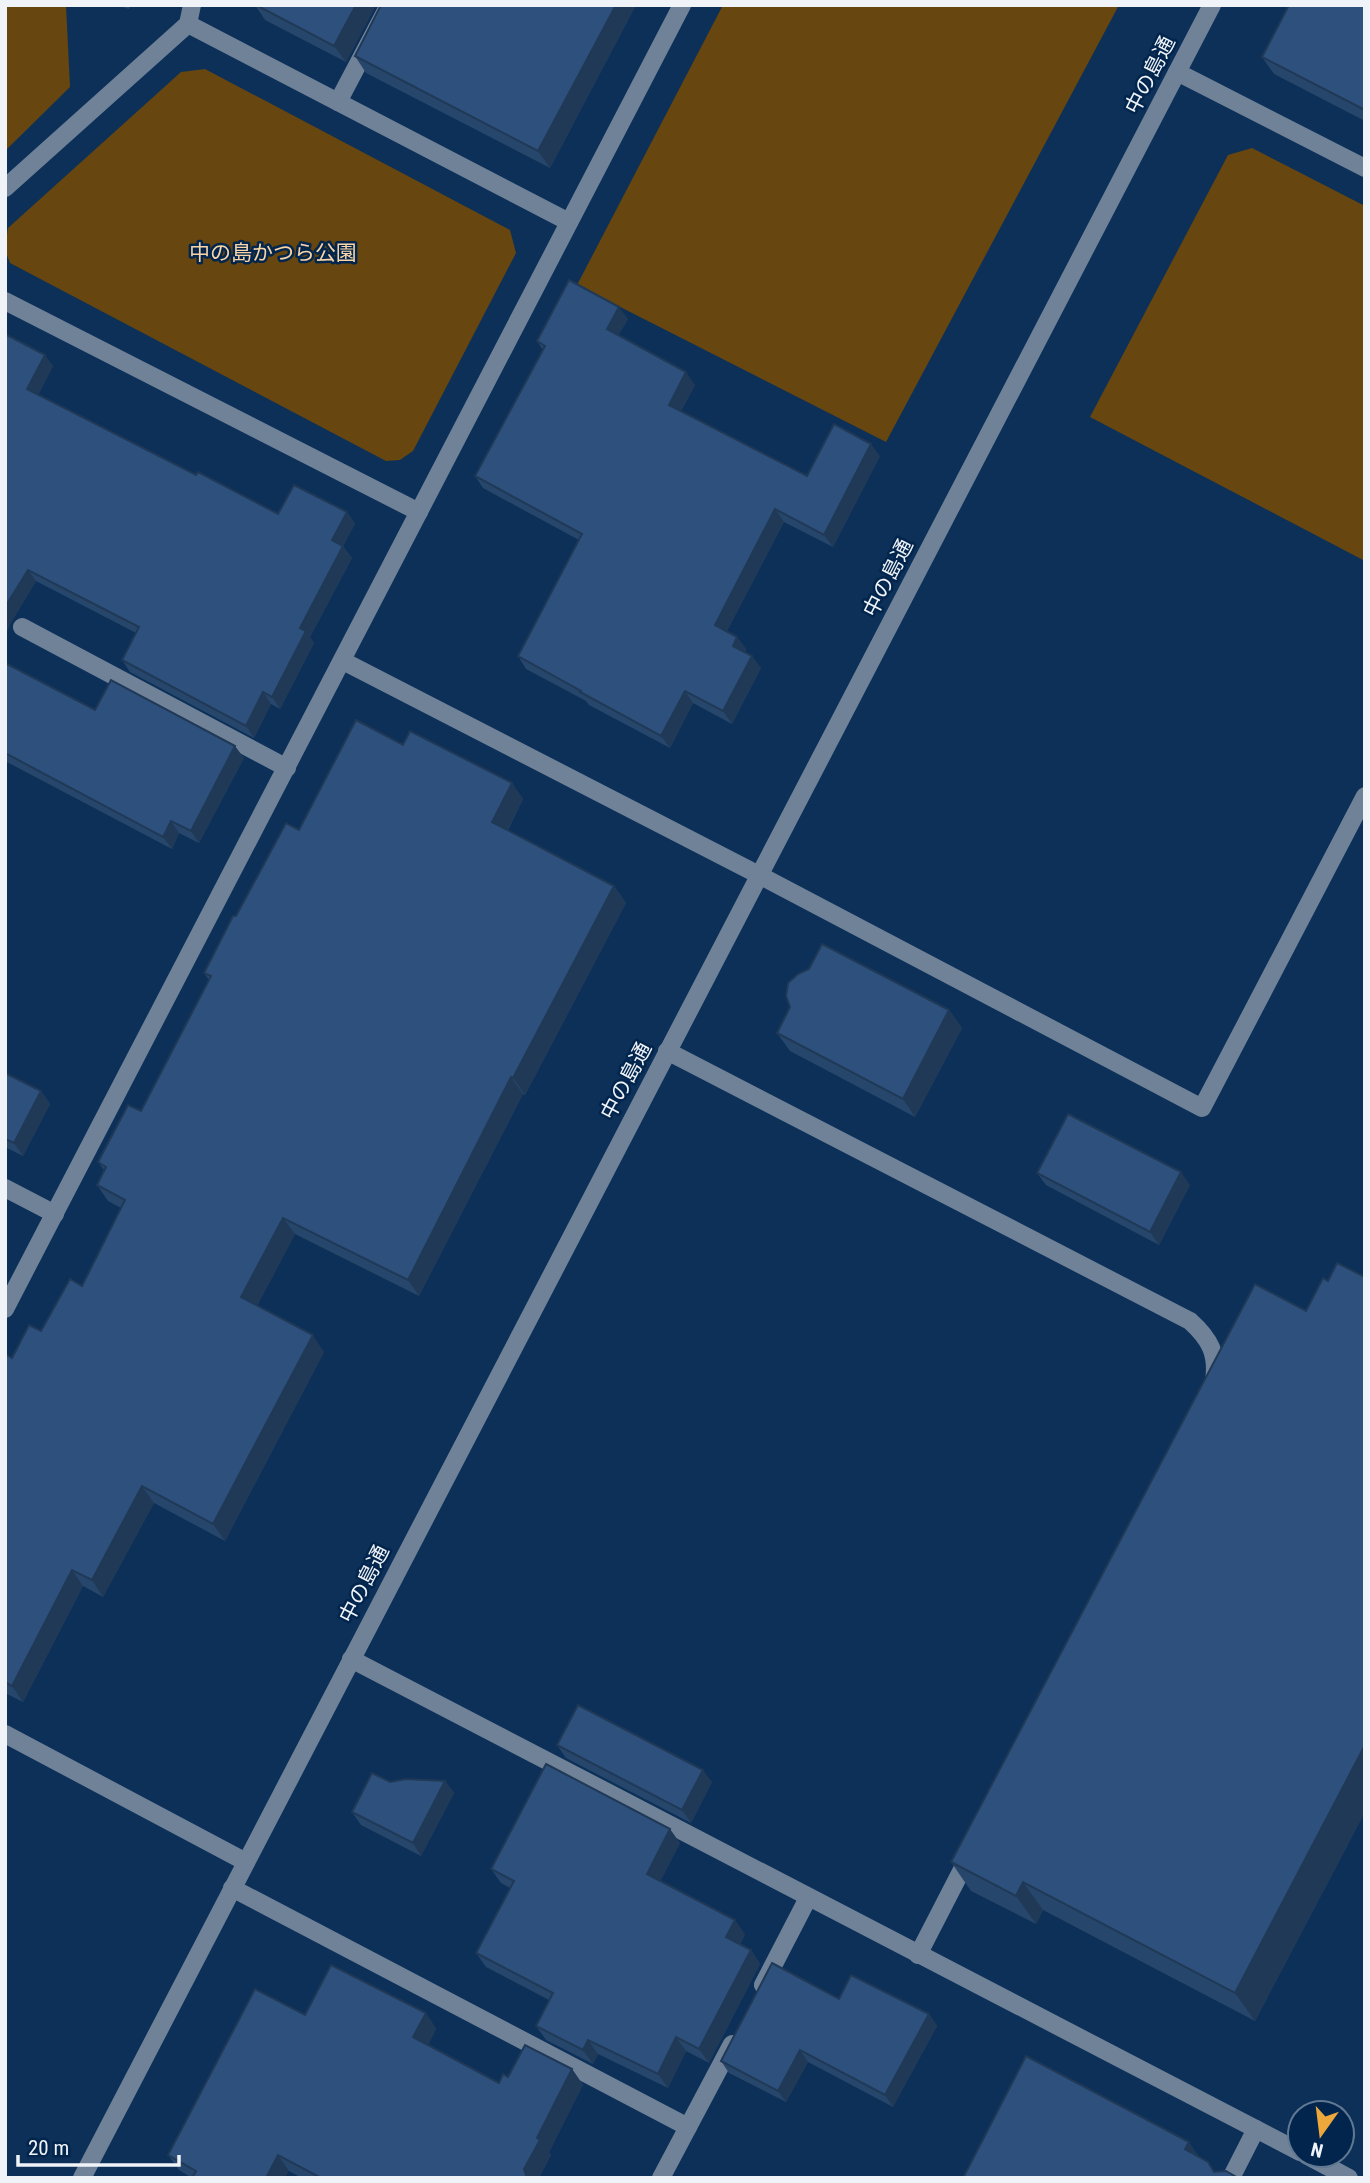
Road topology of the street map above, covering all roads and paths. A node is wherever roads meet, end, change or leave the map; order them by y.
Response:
1 (192, 5) edge
2 (389, 5) edge
3 (682, 5) edge
4 (1212, 5) edge
5 (188, 24) junction
6 (1177, 72) junction
7 (338, 102) junction
8 (1365, 168) edge
9 (5, 188) edge
10 (569, 222) junction
11 (5, 300) edge
12 (419, 512) junction
13 (22, 627) dead end
14 (343, 661) junction
15 (287, 768) junction
16 (1365, 796) edge
17 (759, 875) junction
18 (667, 1051) junction
19 (5, 1188) edge
20 (55, 1213) junction
21 (5, 1309) edge
22 (1208, 1396) edge
23 (351, 1658) junction
24 (5, 1734) edge
25 (979, 1836) edge
26 (246, 1862) junction
27 (232, 1888) junction
28 (808, 1898) junction
29 (918, 1955) junction
30 (752, 2006) edge
31 (739, 2030) edge
32 (688, 2127) junction
33 (1256, 2129) junction
34 (1286, 2145) edge
35 (1332, 2169) edge
36 (82, 2178) edge
37 (662, 2178) edge
38 (1231, 2178) edge
39 (1349, 2178) edge

1 - 5 street
2 - 7 street
3 - 10 street
4 - 6 street, 中の島通
5 - 7 street
5 - 9 street
6 - 8 street
6 - 17 street, 中の島通
7 - 10 street
10 - 12 street
11 - 12 street
12 - 14 street
13 - 15 street
14 - 15 street
14 - 17 street
15 - 20 street
16 - 17 street
17 - 18 street, 中の島通
18 - 22 street
18 - 23 street, 中の島通
19 - 20 street
20 - 21 street
23 - 26 street, 中の島通
23 - 28 street
24 - 26 street
25 - 29 street
26 - 27 street, 中の島通
27 - 32 street
27 - 36 street, 中の島通
28 - 29 street
28 - 30 street
29 - 33 street
31 - 32 street
32 - 37 street
33 - 34 street
33 - 38 street
35 - 39 street

